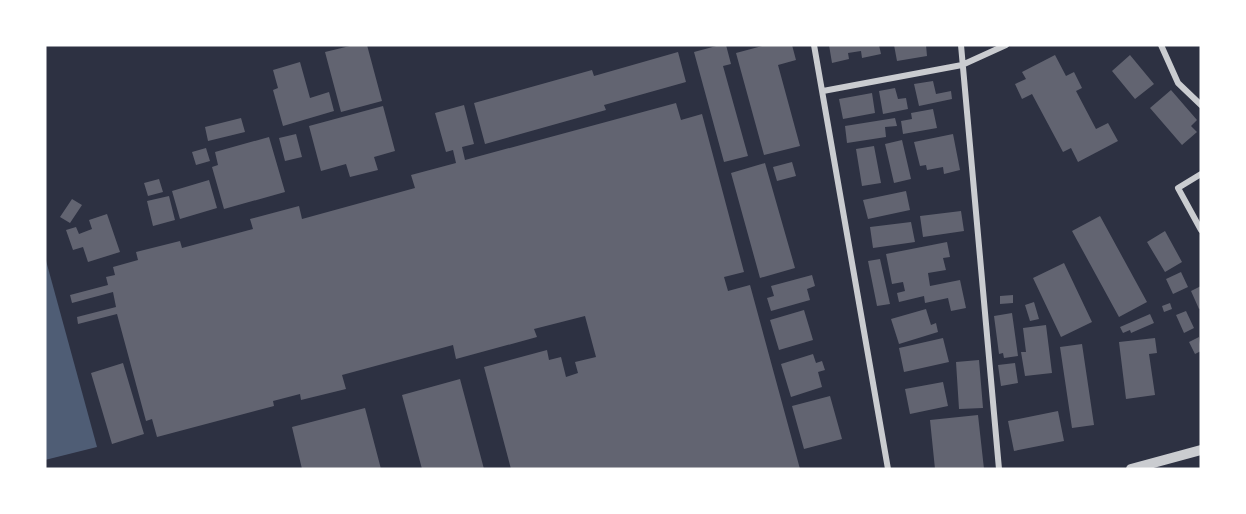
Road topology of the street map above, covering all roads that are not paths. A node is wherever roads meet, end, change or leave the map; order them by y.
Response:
1 (814, 45) edge
2 (962, 45) edge
3 (1006, 45) edge
4 (1161, 45) edge
5 (962, 65) junction
6 (823, 91) junction
7 (1201, 105) edge
8 (1201, 174) edge
9 (1201, 230) edge
10 (1201, 450) edge
11 (1162, 465) edge
12 (888, 469) edge
13 (999, 469) edge
14 (1131, 469) edge

1 - 6 street
2 - 5 street
3 - 5 street
4 - 7 street
5 - 6 street
5 - 13 street
6 - 12 street
8 - 9 street
10 - 11 street
11 - 14 street

